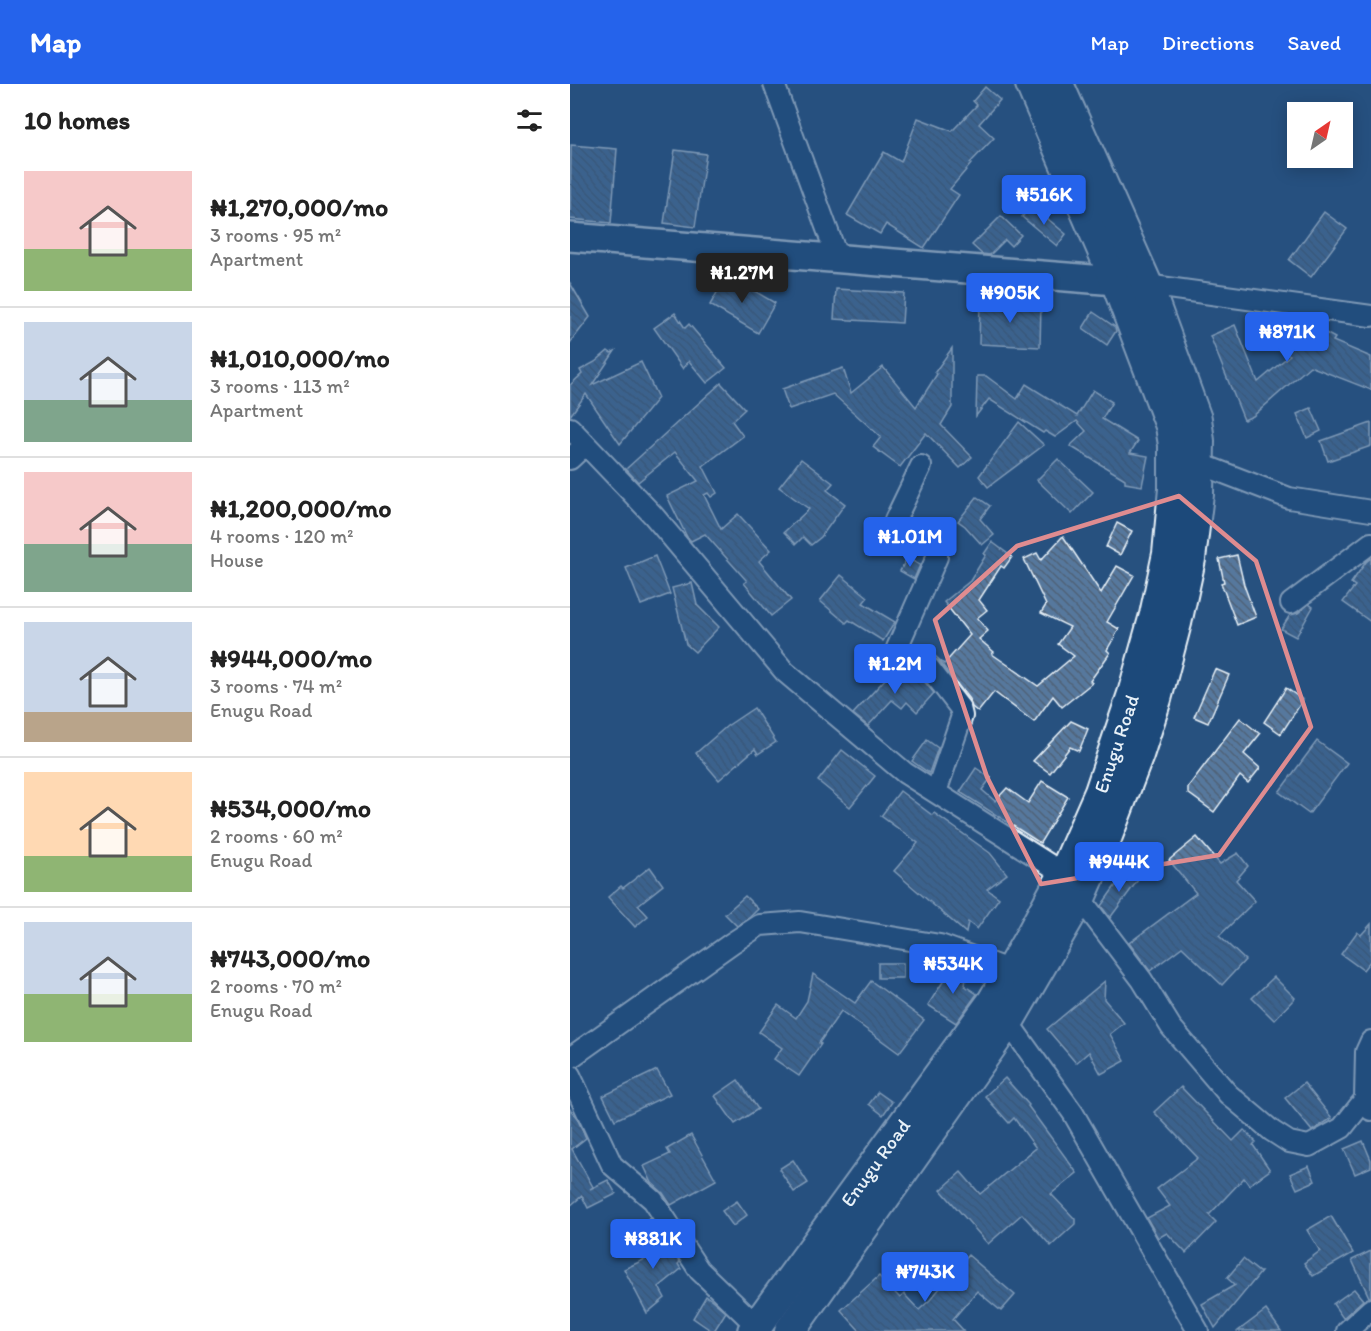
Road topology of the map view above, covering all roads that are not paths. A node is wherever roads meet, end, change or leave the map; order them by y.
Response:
1 (774, 84) edge
2 (1031, 84) edge
3 (1058, 84) edge
4 (570, 237) edge
5 (838, 259) junction
6 (1116, 281) junction
7 (1147, 285) junction
8 (1371, 316) edge
9 (570, 428) edge
10 (585, 445) junction
11 (570, 459) edge
12 (1198, 464) junction
13 (921, 466) dead end
14 (1371, 511) edge
15 (1371, 543) edge
16 (1291, 603) dead end
17 (936, 792) junction
18 (1064, 874) junction
19 (1080, 898) junction
20 (1011, 971) junction
21 (1008, 1022) junction
22 (1371, 1041) edge
23 (570, 1058) edge
24 (572, 1087) edge
25 (1368, 1104) edge
26 (1371, 1309) edge
27 (755, 1328) edge
28 (790, 1331) edge
29 (1198, 1331) edge
30 (1347, 1331) edge

1 - 5 street
2 - 6 main road, Enugu Road
3 - 7 main road
4 - 5 street
5 - 6 street
6 - 7 street
6 - 18 main road, Enugu Road
7 - 8 street
7 - 12 main road
9 - 10 street
10 - 11 street
10 - 17 street
12 - 14 street
12 - 19 main road
13 - 17 street
15 - 16 street
17 - 18 street
18 - 20 main road, Enugu Road
19 - 21 main road
19 - 25 street
20 - 23 street
20 - 27 main road, Enugu Road
21 - 28 main road
21 - 29 street
22 - 25 street
24 - 27 street
26 - 30 street

